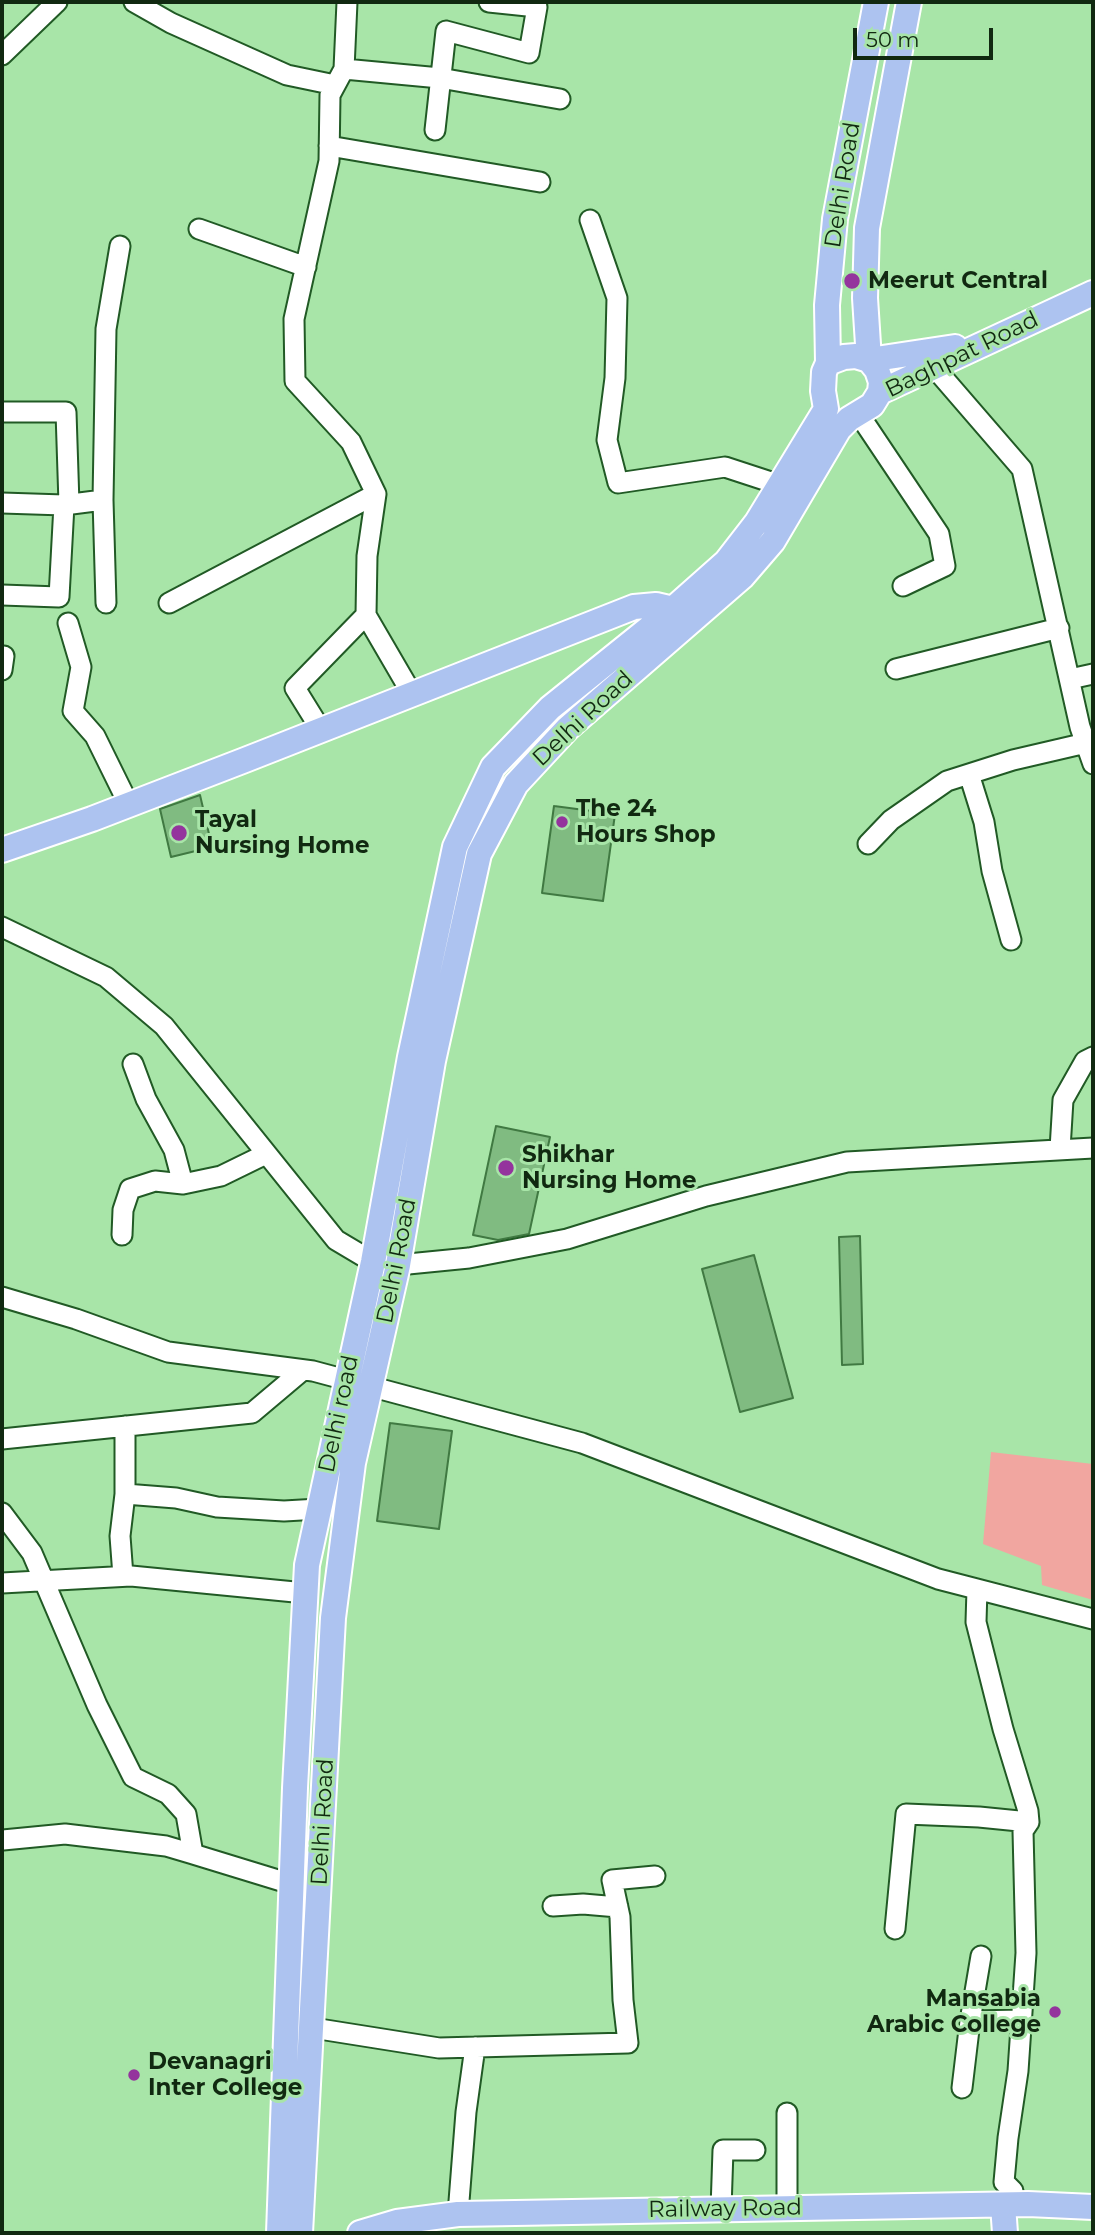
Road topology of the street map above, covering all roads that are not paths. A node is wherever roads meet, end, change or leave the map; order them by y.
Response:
1 (57, 2) edge
2 (134, 2) edge
3 (347, 2) edge
4 (489, 2) edge
5 (876, 2) edge
6 (909, 2) edge
7 (5, 48) edge
8 (340, 77) junction
9 (440, 78) junction
10 (559, 99) dead end
11 (435, 130) dead end
12 (329, 146) junction
13 (540, 182) dead end
14 (590, 220) dead end
15 (199, 229) dead end
16 (120, 246) dead end
17 (306, 267) junction
18 (1091, 301) edge
19 (983, 343) junction
20 (869, 360) junction
21 (828, 363) junction
22 (933, 366) junction
23 (880, 392) junction
24 (2, 412) edge
25 (849, 421) junction
26 (780, 485) junction
27 (376, 494) junction
28 (103, 500) junction
29 (2, 503) edge
30 (67, 505) junction
31 (903, 586) dead end
32 (2, 596) edge
33 (106, 603) dead end
34 (169, 603) dead end
35 (366, 615) junction
36 (680, 617) junction
37 (600, 620) junction
38 (68, 623) dead end
39 (1059, 628) junction
40 (643, 647) junction
41 (2, 656) edge
42 (896, 669) dead end
43 (2, 670) edge
44 (1093, 674) edge
45 (1070, 679) junction
46 (412, 694) junction
47 (321, 730) junction
48 (1086, 743) junction
49 (1093, 764) edge
50 (969, 774) junction
51 (129, 805) junction
52 (869, 844) dead end
53 (2, 850) edge
54 (2, 927) edge
55 (1011, 940) dead end
56 (1093, 1057) edge
57 (133, 1064) dead end
58 (1060, 1149) junction
59 (1093, 1149) edge
60 (266, 1154) junction
61 (183, 1184) junction
62 (122, 1235) dead end
63 (373, 1262) junction
64 (398, 1265) junction
65 (2, 1297) edge
66 (303, 1370) junction
67 (347, 1380) junction
68 (371, 1386) junction
69 (125, 1426) junction
70 (2, 1439) edge
71 (125, 1494) junction
72 (319, 1509) junction
73 (2, 1513) edge
74 (123, 1576) junction
75 (44, 1581) junction
76 (2, 1583) edge
77 (977, 1589) junction
78 (305, 1593) junction
79 (1093, 1619) edge
80 (1029, 1822) junction
81 (3, 1840) edge
82 (193, 1854) junction
83 (655, 1876) dead end
84 (291, 1884) junction
85 (553, 1906) dead end
86 (618, 1907) junction
87 (895, 1929) dead end
88 (981, 1956) dead end
89 (1022, 2020) junction
90 (970, 2021) junction
91 (313, 2028) junction
92 (475, 2047) junction
93 (962, 2088) dead end
94 (787, 2113) dead end
95 (755, 2150) dead end
96 (1003, 2205) junction
97 (1093, 2207) edge
98 (788, 2208) junction
99 (721, 2209) junction
100 (458, 2214) junction
101 (279, 2233) edge
102 (300, 2233) edge
103 (360, 2233) edge
104 (1005, 2233) edge

1 - 7 street
2 - 8 street
3 - 8 street
4 - 9 street
5 - 21 main road, Delhi Road
6 - 20 main road, Delhi Road
8 - 9 street
8 - 12 street
9 - 10 street
9 - 11 street
12 - 13 street
12 - 17 street
14 - 26 street
15 - 17 street
16 - 28 street
17 - 27 street
18 - 19 main road, Baghpat Road
19 - 20 main road
19 - 22 main road, Baghpat Road
20 - 21 main road
20 - 23 main road, Delhi Road
21 - 26 main road, Delhi Road
22 - 23 main road, Baghpat Road
22 - 39 street
23 - 25 main road, Baghpat Road
24 - 30 street
25 - 31 street
25 - 36 main road, Delhi Road
26 - 36 main road, Delhi Road
27 - 34 street
27 - 35 street
28 - 30 street
28 - 33 street
29 - 30 street
30 - 32 street
35 - 46 street
35 - 47 street
36 - 37 main road
36 - 40 main road, Delhi Road
37 - 40 main road
37 - 46 main road
38 - 51 street
39 - 42 street
39 - 45 street
40 - 63 main road, Delhi road
40 - 64 main road, Delhi Road
41 - 43 street
44 - 45 street
45 - 48 street
46 - 47 main road
47 - 51 main road
48 - 49 street
48 - 50 street
50 - 52 street
50 - 55 street
51 - 53 main road
54 - 60 street
56 - 58 street
57 - 61 street
58 - 59 street
58 - 64 street
60 - 61 street
60 - 63 street
61 - 62 street
63 - 64 street
63 - 67 main road, Delhi road
64 - 68 main road, Delhi Road
65 - 66 street
66 - 67 street
66 - 69 street
67 - 68 street
67 - 72 main road, Delhi road
68 - 77 street
68 - 91 main road, Delhi Road
69 - 70 street
69 - 71 street
71 - 72 street
71 - 74 street
72 - 78 main road, Delhi road
73 - 75 street
74 - 75 street
74 - 78 street
75 - 76 street
75 - 82 street
77 - 79 street
77 - 80 street
78 - 84 main road, Delhi road
80 - 87 street
80 - 89 street
81 - 82 street
82 - 84 street
83 - 86 street
84 - 101 main road, Delhi road
85 - 86 street
86 - 92 street
88 - 90 street
89 - 90 street
89 - 96 street
90 - 93 street
91 - 92 street
91 - 102 main road, Delhi Road
92 - 100 street
94 - 98 street
95 - 99 street
96 - 97 main road, Railway Road
96 - 98 main road, Railway Road
96 - 104 main road
98 - 99 main road, Railway Road
99 - 100 main road, Railway Road
100 - 103 main road, Railway Road

